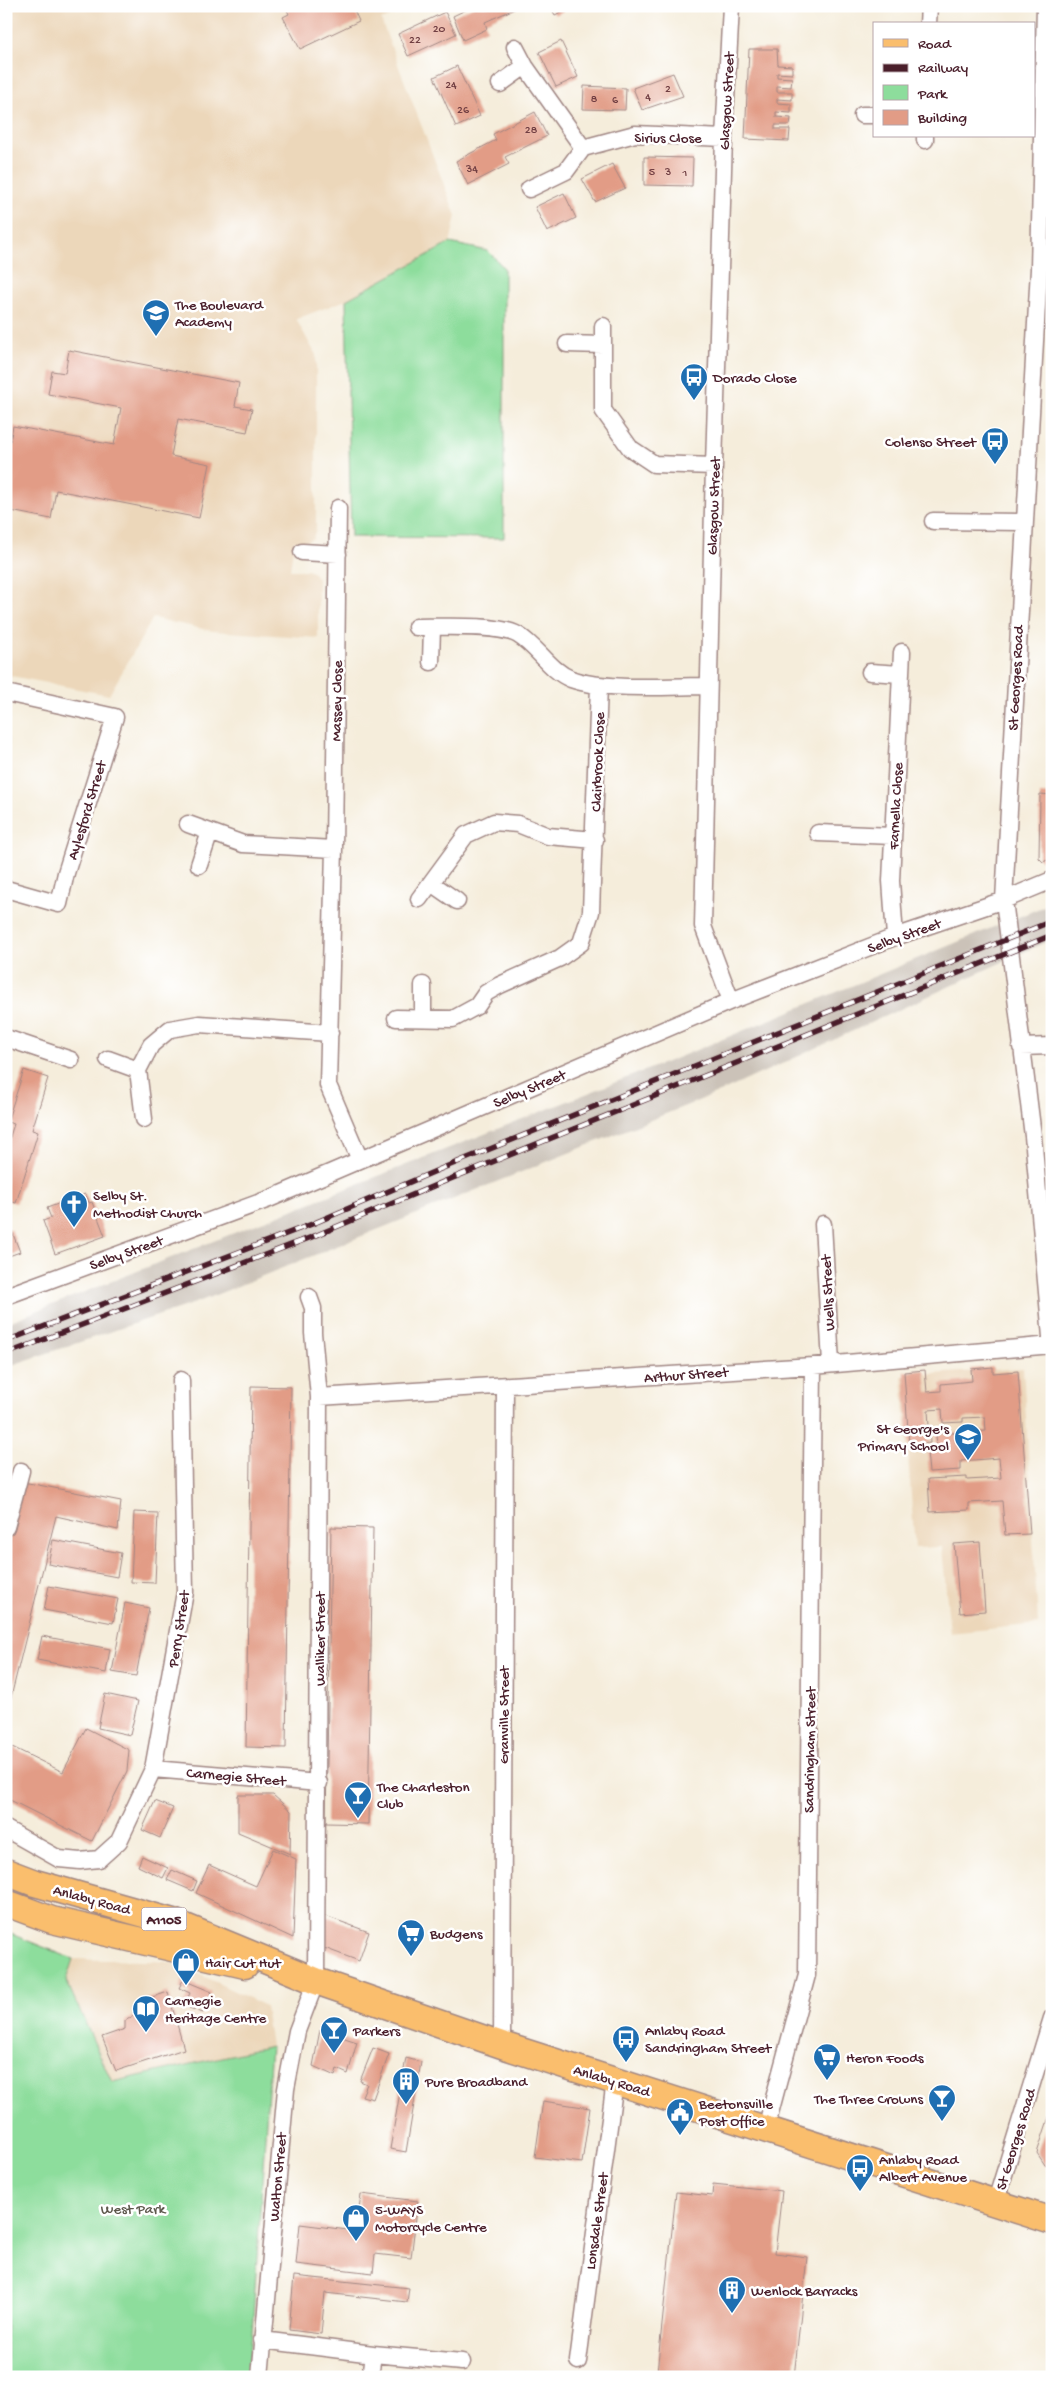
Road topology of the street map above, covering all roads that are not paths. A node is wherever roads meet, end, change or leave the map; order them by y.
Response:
1 (731, 6) edge
2 (929, 6) edge
3 (1045, 6) edge
4 (928, 22) edge
5 (516, 47) dead end
6 (526, 66) junction
7 (500, 84) dead end
8 (724, 138) junction
9 (583, 148) junction
10 (529, 188) dead end
11 (603, 326) dead end
12 (567, 344) dead end
13 (604, 345) junction
14 (714, 466) junction
15 (338, 508) dead end
16 (933, 521) dead end
17 (1023, 522) junction
18 (302, 552) dead end
19 (338, 554) junction
20 (902, 652) dead end
21 (431, 662) dead end
22 (870, 672) dead end
23 (901, 674) junction
24 (600, 685) junction
25 (708, 686) junction
26 (6, 693) edge
27 (188, 824) dead end
28 (210, 832) junction
29 (818, 833) dead end
30 (893, 836) junction
31 (595, 840) junction
32 (334, 848) junction
33 (199, 865) dead end
34 (1052, 880) edge
35 (431, 883) junction
36 (6, 889) edge
37 (419, 899) dead end
38 (1004, 900) junction
39 (457, 901) dead end
40 (895, 937) junction
41 (423, 985) dead end
42 (731, 1001) junction
43 (396, 1018) dead end
44 (423, 1018) junction
45 (330, 1033) junction
46 (6, 1038) edge
47 (1052, 1046) edge
48 (1021, 1047) junction
49 (108, 1059) dead end
50 (71, 1060) dead end
51 (138, 1070) junction
52 (144, 1119) dead end
53 (360, 1160) junction
54 (823, 1224) dead end
55 (6, 1296) edge
56 (309, 1297) dead end
57 (1052, 1346) edge
58 (832, 1363) junction
59 (813, 1366) junction
60 (181, 1380) dead end
61 (505, 1386) junction
62 (319, 1397) junction
63 (21, 1471) dead end
64 (6, 1527) edge
65 (153, 1769) junction
66 (319, 1783) junction
67 (6, 1829) edge
68 (99, 1859) joint
69 (6, 1872) edge
70 (6, 1903) edge
71 (316, 1982) junction
72 (1052, 2018) edge
73 (502, 2045) junction
74 (615, 2081) junction
75 (766, 2128) junction
76 (995, 2204) junction
77 (1052, 2221) edge
78 (262, 2340) junction
79 (373, 2354) junction
80 (578, 2361) dead end
81 (462, 2362) dead end
82 (260, 2377) edge
83 (370, 2377) edge

1 - 8 street, Glasgow Street
2 - 4 street
3 - 17 street, St Georges Road
5 - 6 street
6 - 7 street
6 - 9 street
8 - 9 street, Sirius Close
8 - 14 street, Glasgow Street
9 - 10 street
11 - 13 street
12 - 13 street
13 - 14 street
14 - 25 street, Glasgow Street
15 - 19 street, Massey Close
16 - 17 street
17 - 38 street, St Georges Road
18 - 19 street
19 - 32 street, Massey Close
20 - 23 street, Farnella Close
21 - 24 street
22 - 23 street
23 - 30 street, Farnella Close
24 - 25 street
24 - 31 street, Clairbrook Close
25 - 42 street, Glasgow Street
26 - 36 street, Aylesford Street
27 - 28 street
28 - 32 street
28 - 33 street
29 - 30 street
30 - 40 street, Farnella Close
31 - 35 street
31 - 44 street, Clairbrook Close
32 - 45 street, Massey Close
34 - 38 street, Selby Street
35 - 37 street
35 - 39 street
38 - 40 street, Selby Street
38 - 48 street, St Georges Road
40 - 42 street, Selby Street
41 - 44 street
42 - 53 street, Selby Street
43 - 44 street, Clairbrook Close
45 - 51 street
45 - 53 street, Massey Close
46 - 50 street
47 - 48 street
48 - 57 street, St Georges Road
49 - 51 street
51 - 52 street
53 - 55 street, Selby Street
54 - 58 street, Wells Street
56 - 62 street, Walliker Street
57 - 58 street, Arthur Street
58 - 59 street, Arthur Street
59 - 61 street, Arthur Street
59 - 75 street, Sandringham Street
60 - 65 street, Perry Street
61 - 62 street, Arthur Street
61 - 73 street, Granville Street
62 - 66 street, Walliker Street
63 - 64 street
65 - 66 street, Carnegie Street
65 - 68 street, Perry Street
66 - 71 street, Walliker Street
67 - 68 street, Anlaby Road
69 - 71 main road, Anlaby Road / A1105
70 - 71 main road, Anlaby Road / A1105
71 - 73 main road, Anlaby Road / A1105
71 - 78 street, Walton Street
72 - 76 street, St Georges Road
73 - 74 main road, Anlaby Road / A1105
74 - 75 main road, Anlaby Road / A1105
74 - 80 street, Lonsdale Street
75 - 76 main road, Anlaby Road / A1105
76 - 77 main road, Anlaby Road / A1105
78 - 79 street
78 - 82 street, Walton Street
79 - 81 street
79 - 83 street

